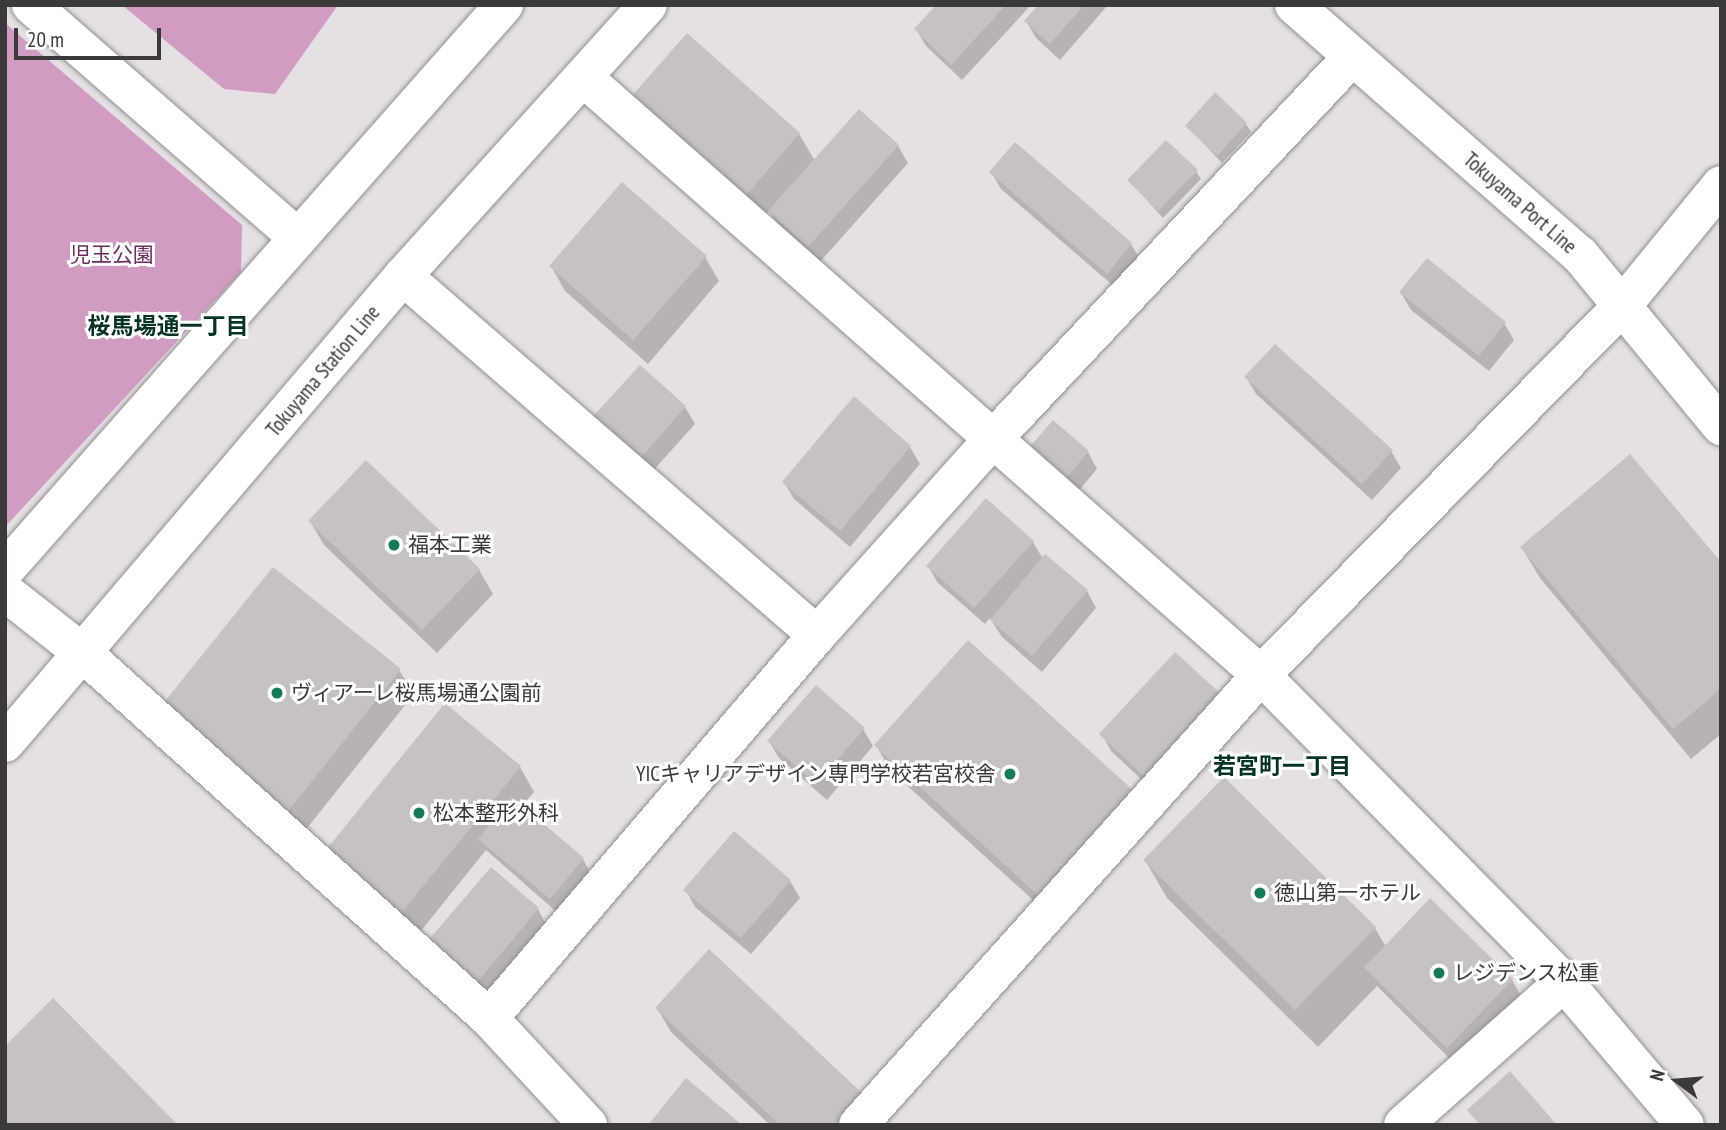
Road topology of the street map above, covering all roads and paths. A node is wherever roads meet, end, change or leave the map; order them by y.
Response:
1 (31, 5) edge
2 (504, 5) edge
3 (648, 5) edge
4 (1308, 10) edge
5 (1352, 57) junction
6 (584, 78) junction
7 (1721, 185) edge
8 (298, 237) junction
9 (403, 276) junction
10 (1622, 306) junction
11 (1721, 426) edge
12 (992, 440) junction
13 (5, 570) edge
14 (5, 592) edge
15 (817, 635) junction
16 (84, 654) junction
17 (1261, 675) junction
18 (5, 743) edge
19 (1564, 982) junction
20 (489, 1018) junction
21 (588, 1125) edge
22 (858, 1125) edge
23 (1403, 1125) edge
24 (1685, 1125) edge

1 - 8 street
2 - 8 street
3 - 6 street, Tokuyama Station Line
4 - 5 street, Tokuyama Port Line
5 - 10 street, Tokuyama Port Line
5 - 12 street
6 - 9 street, Tokuyama Station Line
6 - 12 street
7 - 10 street
8 - 13 street
9 - 15 street
9 - 16 street, Tokuyama Station Line
10 - 11 street, Tokuyama Port Line
10 - 17 street
12 - 15 street
12 - 17 street
14 - 16 street
15 - 20 street
16 - 18 street, Tokuyama Station Line
16 - 20 street
17 - 19 street
17 - 22 street
19 - 23 street
19 - 24 street
20 - 21 street

